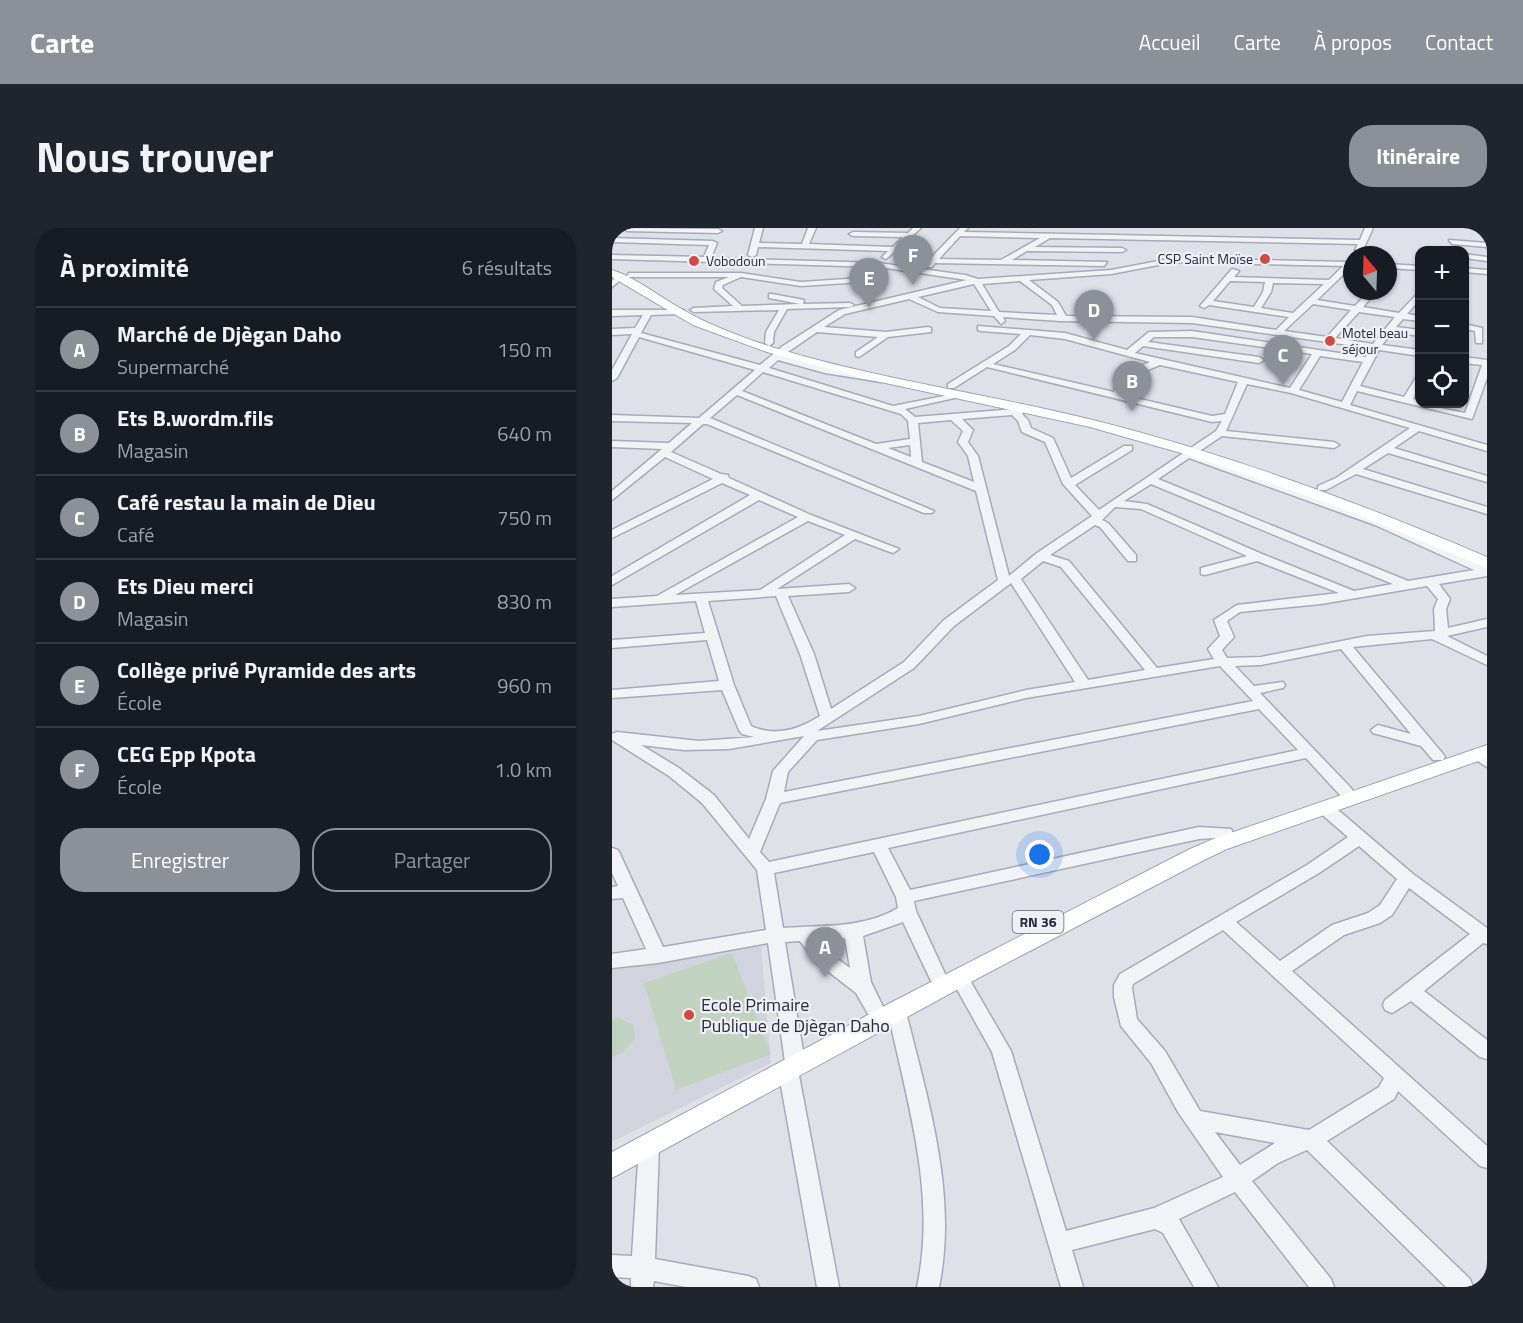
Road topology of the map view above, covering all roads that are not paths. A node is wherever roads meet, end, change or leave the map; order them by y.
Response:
1 (628, 228) edge
2 (759, 228) edge
3 (812, 228) edge
4 (917, 228) edge
5 (1063, 228) edge
6 (1160, 228) edge
7 (1369, 228) edge
8 (1240, 229) edge
9 (718, 230) edge
10 (854, 231) edge
11 (961, 231) edge
12 (1449, 233) dead end
13 (909, 235) junction
14 (995, 235) junction
15 (1050, 236) junction
16 (1134, 238) junction
17 (1163, 239) junction
18 (612, 240) edge
19 (1207, 240) junction
20 (1285, 241) junction
21 (1362, 242) junction
22 (1452, 242) junction
23 (713, 243) junction
24 (988, 244) dead end
25 (755, 245) junction
26 (1487, 245) edge
27 (1360, 246) edge
28 (1452, 246) edge
29 (804, 247) junction
30 (848, 248) junction
31 (894, 249) junction
32 (1027, 249) junction
33 (1122, 250) junction
34 (1289, 250) dead end
35 (1247, 252) junction
36 (981, 253) dead end
37 (612, 257) edge
38 (1469, 257) edge
39 (706, 259) junction
40 (1208, 259) junction
41 (1487, 259) edge
42 (750, 260) junction
43 (760, 261) junction
44 (933, 261) junction
45 (1165, 261) junction
46 (800, 262) junction
47 (974, 262) junction
48 (1003, 262) junction
49 (1343, 262) edge
50 (839, 263) junction
51 (1105, 264) junction
52 (879, 265) junction
53 (1415, 268) edge
54 (1397, 269) edge
55 (1469, 270) edge
56 (1343, 271) edge
57 (923, 272) junction
58 (1111, 272) junction
59 (1487, 272) edge
60 (617, 275) edge
61 (741, 275) junction
62 (1022, 279) junction
63 (1229, 279) junction
64 (1269, 279) junction
65 (862, 280) junction
66 (975, 280) junction
67 (780, 281) junction
68 (1331, 282) junction
69 (816, 284) junction
70 (908, 295) junction
71 (772, 296) dead end
72 (1415, 298) edge
73 (1364, 300) edge
74 (1310, 301) junction
75 (1208, 302) junction
76 (868, 304) junction
77 (837, 305) junction
78 (821, 306) junction
79 (784, 308) junction
80 (742, 310) junction
81 (1256, 310) junction
82 (1354, 310) junction
83 (687, 311) junction
84 (648, 312) junction
85 (965, 312) junction
86 (612, 313) edge
87 (996, 314) junction
88 (1295, 316) junction
89 (1401, 316) junction
90 (1062, 318) junction
91 (1114, 318) junction
92 (1415, 318) edge
93 (827, 319) junction
94 (1192, 320) junction
95 (1469, 327) edge
96 (1006, 328) junction
97 (813, 329) junction
98 (1391, 329) junction
99 (928, 330) dead end
100 (612, 332) edge
101 (1028, 332) junction
102 (1415, 332) edge
103 (637, 333) junction
104 (1278, 333) junction
105 (886, 335) junction
106 (1150, 335) junction
107 (1065, 336) junction
108 (1330, 339) junction
109 (1479, 342) edge
110 (769, 343) junction
111 (1140, 343) junction
112 (1272, 345) junction
113 (1376, 346) junction
114 (1415, 352) edge
115 (781, 353) junction
116 (1317, 353) junction
117 (859, 354) dead end
118 (1128, 354) junction
119 (1259, 360) junction
120 (1367, 360) junction
121 (1469, 361) edge
122 (1159, 362) junction
123 (1487, 363) edge
124 (988, 365) junction
125 (760, 370) junction
126 (612, 378) edge
127 (1247, 382) junction
128 (951, 386) junction
129 (1415, 386) edge
130 (1354, 387) junction
131 (1293, 391) junction
132 (737, 392) junction
133 (1118, 396) junction
134 (1407, 401) junction
135 (1344, 407) junction
136 (895, 408) junction
137 (1019, 410) junction
138 (953, 417) junction
139 (1229, 417) junction
140 (612, 418) edge
141 (1212, 419) junction
142 (705, 420) junction
143 (913, 420) junction
144 (1417, 428) junction
145 (1463, 428) junction
146 (1221, 429) junction
147 (916, 441) junction
148 (612, 444) edge
149 (1334, 445) dead end
150 (873, 448) junction
151 (1128, 448) dead end
152 (1487, 448) edge
153 (1387, 449) junction
154 (669, 450) junction
155 (1193, 450) junction
156 (917, 465) junction
157 (1355, 470) junction
158 (724, 477) junction
159 (1149, 479) junction
160 (1487, 479) edge
161 (1068, 484) junction
162 (1322, 488) junction
163 (981, 489) junction
164 (759, 495) junction
165 (612, 498) edge
166 (1112, 504) junction
167 (1487, 511) edge
168 (928, 512) dead end
169 (807, 517) junction
170 (1096, 518) junction
171 (612, 535) edge
172 (853, 535) junction
173 (893, 549) dead end
174 (1487, 553) edge
175 (1041, 556) junction
176 (1365, 556) dead end
177 (1258, 557) junction
178 (1132, 558) dead end
179 (1487, 563) edge
180 (1352, 564) junction
181 (1205, 571) dead end
182 (1487, 572) edge
183 (1009, 580) junction
184 (612, 581) edge
185 (1431, 582) junction
186 (1413, 584) junction
187 (849, 588) dead end
188 (780, 592) junction
189 (761, 593) junction
190 (1352, 594) junction
191 (701, 597) junction
192 (659, 600) junction
193 (612, 603) edge
194 (1487, 623) edge
195 (1438, 633) junction
196 (713, 636) junction
197 (612, 644) edge
198 (1345, 645) junction
199 (1487, 661) edge
200 (1222, 662) junction
201 (1154, 674) junction
202 (1278, 684) dead end
203 (728, 685) junction
204 (1084, 685) junction
205 (1250, 691) junction
206 (612, 694) edge
207 (1261, 704) junction
208 (827, 717) junction
209 (1378, 730) dead end
210 (810, 733) junction
211 (775, 736) junction
212 (614, 737) edge
213 (1431, 750) junction
214 (1484, 752) edge
215 (1308, 753) junction
216 (1346, 791) junction
217 (774, 800) junction
218 (1325, 808) junction
219 (1225, 833) junction
220 (1358, 838) junction
221 (878, 844) junction
222 (752, 852) junction
223 (612, 854) edge
224 (765, 868) junction
225 (1407, 878) junction
226 (621, 892) edge
227 (906, 904) junction
228 (1224, 921) junction
229 (854, 931) junction
230 (805, 934) junction
231 (774, 935) junction
232 (1484, 935) edge
233 (658, 956) junction
234 (612, 962) edge
235 (1280, 970) junction
236 (937, 976) junction
237 (963, 976) junction
238 (861, 987) junction
239 (1411, 991) junction
240 (1392, 1005) dead end
241 (886, 1011) junction
242 (1487, 1051) edge
243 (792, 1062) junction
244 (1391, 1083) junction
245 (1194, 1119) junction
246 (1311, 1140) junction
247 (649, 1146) junction
248 (612, 1153) edge
249 (1487, 1160) edge
250 (612, 1166) edge
251 (1238, 1180) junction
252 (1157, 1218) junction
253 (1060, 1243) junction
254 (627, 1273) edge
255 (748, 1287) edge
256 (828, 1287) edge
257 (928, 1287) edge
258 (1072, 1287) edge
259 (1207, 1287) edge
260 (1323, 1287) edge
261 (1462, 1287) edge

1 - 9 street
1 - 18 street
2 - 25 street
3 - 29 street
4 - 13 street
5 - 15 street
6 - 17 street
7 - 21 street
8 - 35 street
9 - 23 street
10 - 13 street
10 - 30 street
11 - 14 street
11 - 44 street
12 - 22 street
13 - 31 street
14 - 15 street
14 - 24 street
15 - 16 street
15 - 32 street
16 - 17 street
16 - 33 street
17 - 19 street
17 - 45 street
18 - 23 street
19 - 35 street
19 - 40 street
20 - 21 street
20 - 34 street
20 - 35 street
21 - 27 street
22 - 26 street
22 - 28 street
23 - 39 street
25 - 29 street
25 - 42 street
29 - 30 street
30 - 31 street
31 - 52 street
32 - 33 street
32 - 48 street
33 - 51 street
35 - 40 street
35 - 49 street
35 - 63 street
36 - 47 street
37 - 39 street
38 - 41 street
39 - 42 street
40 - 45 street
42 - 43 street
43 - 46 street
43 - 61 street
44 - 47 street
44 - 57 street
45 - 58 street
46 - 50 street
46 - 67 street
47 - 48 street
48 - 51 street
48 - 66 street
50 - 52 street
50 - 69 street
51 - 58 street
52 - 57 street
52 - 65 street
53 - 54 street
55 - 59 street
56 - 68 street
57 - 66 street
58 - 62 street
60 - 61 street
60 - 83 main road
61 - 67 street
61 - 80 street
62 - 66 street
62 - 90 street
63 - 64 street
63 - 75 street
64 - 68 street
64 - 81 street
65 - 69 street
65 - 77 street
66 - 70 street
66 - 87 street
67 - 69 street
68 - 74 street
70 - 76 street
70 - 85 street
71 - 78 street
72 - 89 street
73 - 82 street
74 - 82 street
74 - 88 street
75 - 81 street
75 - 94 street
76 - 77 street
76 - 93 street
77 - 78 street
77 - 93 street
78 - 79 street
79 - 80 street
79 - 110 street
80 - 83 street
81 - 88 street
82 - 89 street
82 - 108 street
83 - 84 street
83 - 110 main road
83 - 115 main road
84 - 86 street
84 - 103 street
85 - 87 street
85 - 96 street
87 - 90 street
87 - 96 street
88 - 104 street
89 - 92 street
89 - 98 street
90 - 91 street
90 - 107 street
91 - 94 street
91 - 106 street
93 - 97 street
94 - 104 street
95 - 109 street
96 - 101 street
97 - 105 street
97 - 115 street
98 - 102 street
98 - 113 street
99 - 105 street
100 - 103 street
101 - 107 street
101 - 124 street
103 - 125 street
103 - 126 street
104 - 108 street
104 - 112 street
105 - 117 street
106 - 111 street
106 - 112 street
107 - 118 street
108 - 113 street
110 - 115 main road
111 - 118 street
111 - 119 street
112 - 116 street
112 - 119 street
113 - 114 street
113 - 120 street
115 - 125 street
115 - 128 main road
115 - 136 street
115 - 137 main road
116 - 120 street
116 - 131 street
118 - 122 street
119 - 127 street
120 - 130 street
121 - 123 street
122 - 127 street
122 - 133 street
123 - 145 street
124 - 128 street
124 - 133 street
125 - 132 street
125 - 136 street
127 - 131 street
127 - 139 street
128 - 155 main road
129 - 134 street
130 - 134 street
130 - 135 street
131 - 135 street
132 - 142 street
132 - 150 street
133 - 141 street
134 - 145 street
135 - 144 street
136 - 143 street
137 - 138 street
137 - 155 main road
137 - 161 street
138 - 143 street
138 - 163 street
139 - 141 street
139 - 146 street
140 - 142 street
141 - 146 street
142 - 154 street
142 - 168 street
143 - 147 street
144 - 145 street
144 - 153 street
145 - 152 street
146 - 149 street
146 - 155 street
147 - 150 street
147 - 156 street
148 - 154 street
150 - 156 street
151 - 161 street
153 - 157 street
153 - 160 street
154 - 158 street
154 - 165 street
155 - 159 street
155 - 162 main road
155 - 179 main road
155 - 182 street
156 - 163 street
157 - 162 street
157 - 167 street
158 - 164 street
158 - 171 street
159 - 166 street
159 - 180 street
161 - 170 street
162 - 174 main road
163 - 183 street
164 - 169 street
164 - 184 street
166 - 170 street
166 - 177 street
169 - 172 street
169 - 192 street
170 - 175 street
170 - 178 street
172 - 173 street
172 - 189 street
175 - 183 street
175 - 201 street
176 - 180 street
177 - 181 street
177 - 190 street
180 - 186 street
182 - 185 street
183 - 204 street
183 - 208 street
185 - 186 street
185 - 195 street
186 - 190 street
187 - 188 street
188 - 189 street
188 - 208 street
189 - 191 street
190 - 200 street
191 - 192 street
191 - 196 street
192 - 193 street
194 - 195 street
195 - 198 street
195 - 199 street
196 - 197 street
196 - 203 street
198 - 200 street
198 - 213 street
200 - 201 street
200 - 205 street
201 - 204 street
202 - 205 street
203 - 206 street
203 - 211 street
204 - 210 street
205 - 207 street
207 - 215 street
207 - 217 street
208 - 210 street
209 - 213 street
210 - 211 street
210 - 217 street
211 - 212 street
212 - 222 street
213 - 214 main road, RN 36
213 - 216 main road, RN 36
214 - 218 main road, RN 36
215 - 216 street
215 - 221 street
216 - 219 main road, RN 36
217 - 222 street
218 - 220 street
218 - 237 main road, RN 36
219 - 227 street
219 - 236 main road, RN 36
220 - 225 street
220 - 228 street
221 - 224 street
221 - 227 street
222 - 224 street
223 - 226 street
224 - 231 street
225 - 232 street
225 - 235 street
226 - 233 street
227 - 229 street
227 - 236 street
228 - 235 street
228 - 245 street
229 - 230 street
229 - 238 street
230 - 231 street
230 - 238 street
231 - 233 street
231 - 243 street
232 - 239 street
233 - 234 street
235 - 244 street
236 - 241 main road, RN 36
237 - 241 main road, RN 36
237 - 253 street
238 - 241 street
239 - 240 street
239 - 242 street
241 - 243 main road, RN 36
241 - 257 street
243 - 247 main road, RN 36
243 - 248 main road, RN 36
243 - 256 street
244 - 246 street
244 - 249 street
245 - 246 street
245 - 251 street
246 - 251 street
246 - 261 street
247 - 250 main road, RN 36
247 - 254 street
251 - 252 street
251 - 260 street
252 - 253 street
252 - 259 street
253 - 258 street
254 - 255 street

